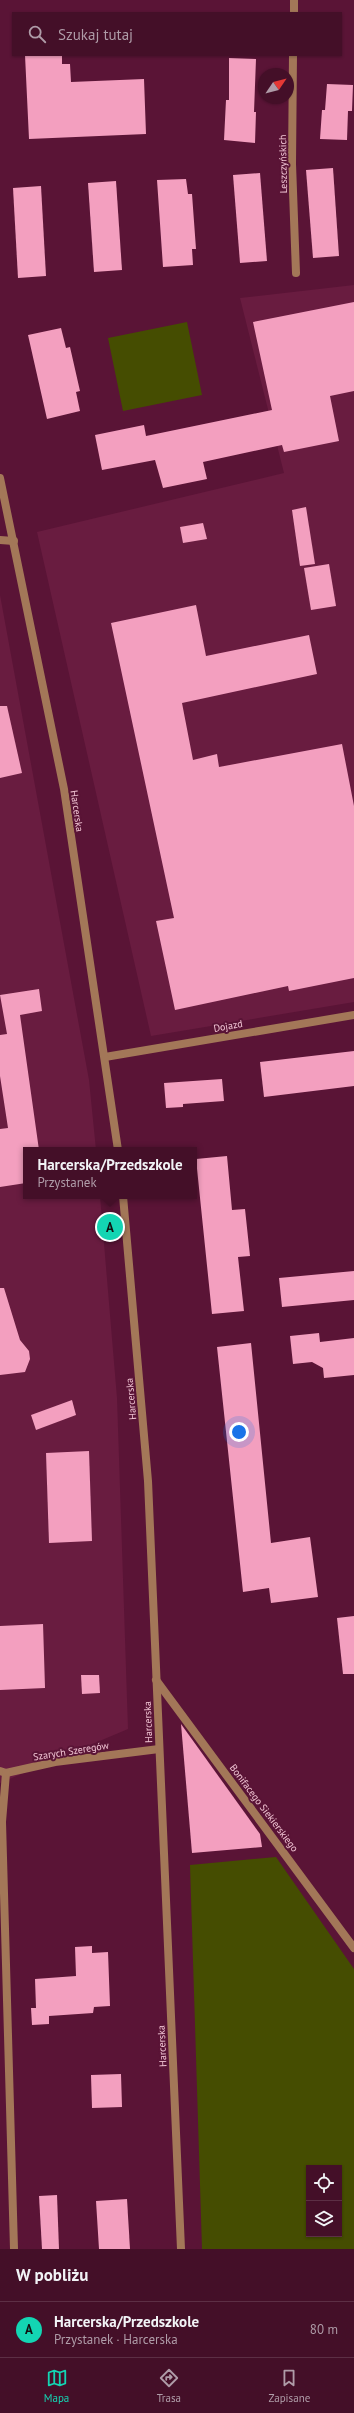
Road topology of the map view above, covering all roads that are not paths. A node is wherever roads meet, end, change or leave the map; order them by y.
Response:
1 (294, 0) edge
2 (294, 12) edge
3 (293, 56) edge
4 (296, 273) dead end
5 (0, 478) edge
6 (0, 540) edge
7 (14, 541) junction
8 (354, 1015) edge
9 (105, 1057) junction
10 (118, 1147) edge
11 (123, 1199) edge
12 (156, 1680) junction
13 (159, 1750) junction
14 (3, 1772) edge
15 (354, 1948) edge
16 (14, 2249) edge
17 (181, 2249) edge

1 - 2 street
3 - 4 street, Leszczyńskich
5 - 7 street, Harcerska
6 - 7 street
7 - 9 street, Harcerska
8 - 9 street, Dojazd
9 - 10 street, Harcerska
11 - 12 street, Harcerska
12 - 13 street, Harcerska
12 - 15 street, Bonifacego Siekierskiego
13 - 14 street, Szarych Szeregów
13 - 17 street, Harcerska
14 - 16 street, Szarych Szeregów

